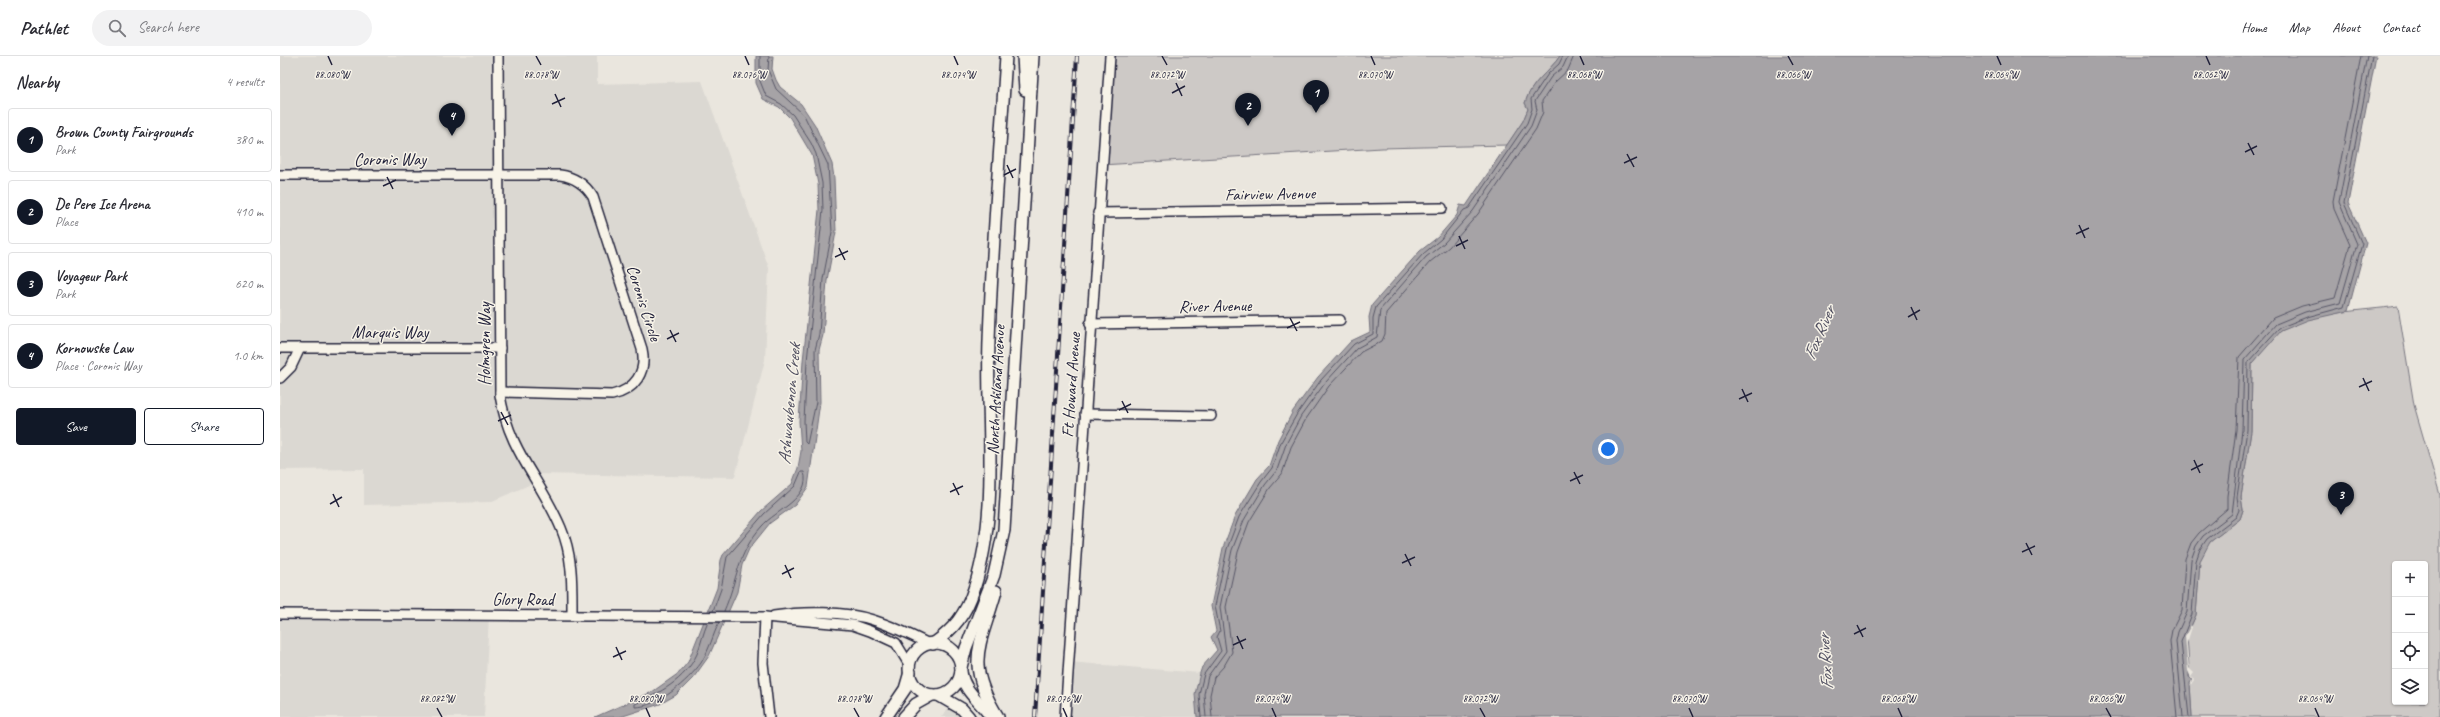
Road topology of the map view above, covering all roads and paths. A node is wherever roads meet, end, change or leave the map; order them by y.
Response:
1 (498, 56) edge
2 (1006, 56) edge
3 (1023, 56) edge
4 (1033, 56) edge
5 (1110, 56) edge
6 (1029, 120) junction
7 (280, 175) edge
8 (500, 176) junction
9 (1442, 208) dead end
10 (1098, 213) junction
11 (1340, 320) dead end
12 (1090, 324) junction
13 (280, 348) edge
14 (300, 348) junction
15 (500, 348) junction
16 (280, 378) edge
17 (500, 392) junction
18 (1085, 414) junction
19 (1211, 416) dead end
20 (994, 575) junction
21 (280, 614) edge
22 (572, 615) junction
23 (765, 617) junction
24 (931, 644) junction
25 (910, 669) junction
26 (961, 669) junction
27 (935, 695) junction
28 (769, 717) edge
29 (886, 717) edge
30 (904, 717) edge
31 (969, 717) edge
32 (991, 717) edge
33 (998, 717) edge
34 (1065, 717) edge

1 - 8 street, Holmgren Way
2 - 24 main road, North Ashland Avenue
3 - 6 main road
4 - 6 main road, North Ashland Avenue
5 - 10 street, Ft Howard Avenue
6 - 20 main road, North Ashland Avenue
7 - 8 street, Coronis Way
8 - 15 street, Holmgren Way
8 - 17 street, Coronis Circle
9 - 10 street, Fairview Avenue
10 - 12 street, Ft Howard Avenue
11 - 12 street, River Avenue
12 - 18 street, Ft Howard Avenue
13 - 14 street, Marquis Way
14 - 15 street, Marquis Way
14 - 16 street
15 - 17 street, Holmgren Way
17 - 22 street, Holmgren Way
18 - 19 street
18 - 34 street, Ft Howard Avenue
20 - 26 main road
20 - 33 main road, North Ashland Avenue
21 - 22 street, Glory Road
22 - 23 street, Glory Road
23 - 24 street, Glory Road
23 - 25 street, Glory Road
23 - 28 street
24 - 25 main road
24 - 26 main road
25 - 27 main road
25 - 29 main road
26 - 27 main road
26 - 32 main road
27 - 30 main road
27 - 31 main road

